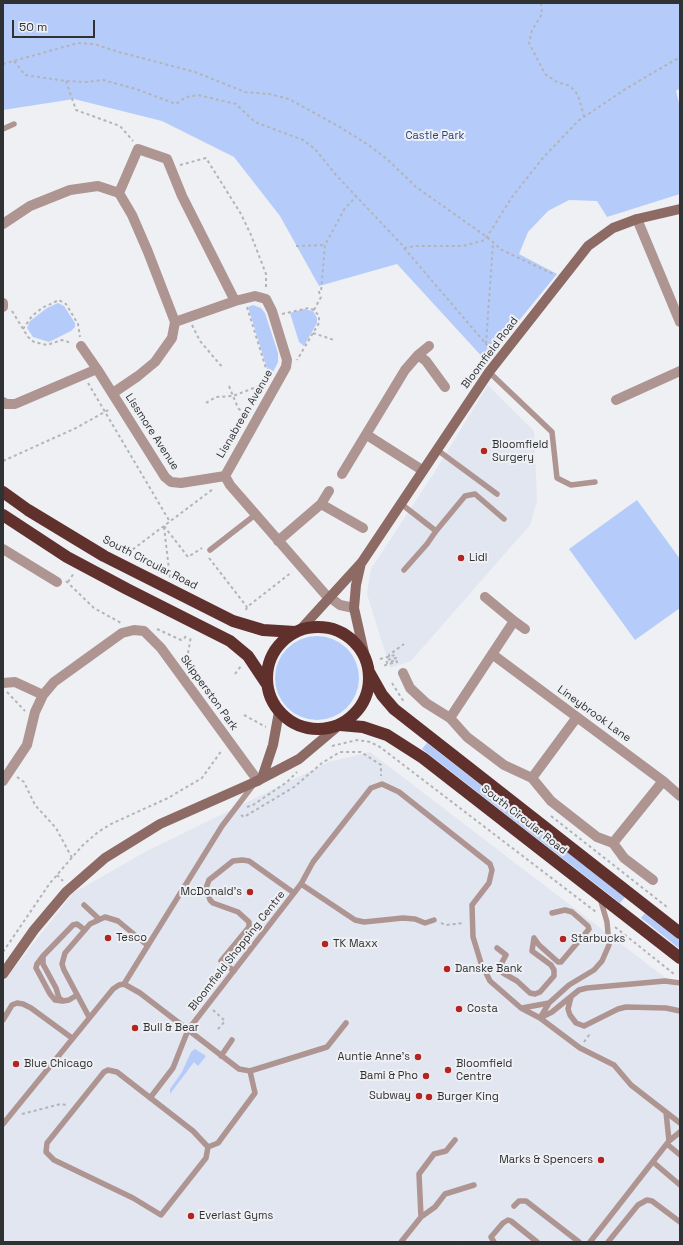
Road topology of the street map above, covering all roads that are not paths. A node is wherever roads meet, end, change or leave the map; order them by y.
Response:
1 (14, 124) dead end
2 (3, 129) edge
3 (119, 193) junction
4 (680, 209) edge
5 (637, 219) junction
6 (4, 220) edge
7 (240, 300) junction
8 (174, 322) junction
9 (680, 322) edge
10 (81, 346) road end
11 (429, 346) dead end
12 (418, 354) junction
13 (97, 369) junction
14 (680, 371) edge
15 (489, 372) junction
16 (445, 387) dead end
17 (113, 393) junction
18 (616, 400) dead end
19 (4, 404) edge
20 (367, 435) junction
21 (436, 449) junction
22 (422, 470) junction
23 (342, 474) dead end
24 (225, 476) junction
25 (594, 482) dead end
26 (329, 491) dead end
27 (3, 492) edge
28 (497, 494) dead end
29 (400, 502) junction
30 (321, 504) junction
31 (3, 515) edge
32 (256, 515) junction
33 (504, 519) dead end
34 (363, 528) dead end
35 (436, 531) junction
36 (278, 541) junction
37 (3, 549) edge
38 (210, 550) dead end
39 (362, 562) junction
40 (404, 570) dead end
41 (57, 582) road end
42 (485, 597) dead end
43 (329, 598) junction
44 (354, 608) junction
45 (514, 621) junction
46 (525, 629) dead end
47 (297, 631) junction
48 (492, 654) junction
49 (365, 657) junction
50 (369, 672) junction
51 (403, 673) dead end
52 (3, 683) edge
53 (266, 683) junction
54 (43, 695) junction
55 (279, 712) junction
56 (577, 717) junction
57 (450, 718) junction
58 (338, 726) junction
59 (532, 778) junction
60 (258, 780) junction
61 (3, 781) edge
62 (663, 781) junction
63 (680, 796) edge
64 (613, 843) junction
65 (653, 880) dead end
66 (301, 884) junction
67 (294, 893) junction
68 (599, 894) junction
69 (84, 905) dead end
70 (552, 913) dead end
71 (98, 918) junction
72 (434, 920) road end
73 (677, 929) edge
74 (85, 930) junction
75 (147, 945) junction
76 (497, 948) dead end
77 (43, 956) junction
78 (680, 958) edge
79 (234, 971) junction
80 (3, 974) edge
81 (680, 983) edge
82 (124, 984) junction
83 (77, 995) junction
84 (572, 995) junction
85 (63, 1001) junction
86 (549, 1003) junction
87 (521, 1008) junction
88 (680, 1011) edge
89 (89, 1017) junction
90 (540, 1018) junction
91 (3, 1020) edge
92 (346, 1023) dead end
93 (188, 1030) junction
94 (72, 1038) junction
95 (232, 1040) dead end
96 (221, 1056) junction
97 (250, 1071) junction
98 (150, 1098) junction
99 (666, 1112) junction
100 (5, 1116) edge
101 (680, 1123) edge
102 (3, 1124) edge
103 (680, 1132) edge
104 (455, 1140) dead end
105 (668, 1143) junction
106 (208, 1147) junction
107 (680, 1155) edge
108 (653, 1162) junction
109 (680, 1184) edge
110 (474, 1185) dead end
111 (514, 1206) dead end
112 (422, 1217) junction
113 (680, 1222) edge
114 (401, 1242) edge
115 (494, 1242) edge
116 (537, 1242) edge
117 (579, 1242) edge
118 (590, 1242) edge
119 (608, 1242) edge

1 - 2 lane
3 - 6 street
3 - 7 street
3 - 8 street
4 - 5 street, Bloomfield Road
5 - 9 street
5 - 15 street, Bloomfield Road
7 - 8 street
7 - 24 street, Lisnabreen Avenue
8 - 17 street
10 - 13 street, Lissmore Avenue
11 - 12 street
12 - 16 street
12 - 20 street
13 - 17 street, Lissmore Avenue
13 - 19 street
14 - 18 street
15 - 21 street, Bloomfield Road
15 - 25 lane
17 - 24 street, Lissmore Avenue
20 - 22 street
20 - 23 street
21 - 22 street, Bloomfield Road
21 - 28 lane
22 - 29 street, Bloomfield Road
24 - 32 street, Lisnabreen Avenue
26 - 30 street
27 - 47 highway, South Circular Road
29 - 35 lane
29 - 39 street, Bloomfield Road
30 - 34 street
30 - 36 street
31 - 53 highway
32 - 36 street, Lisnabreen Avenue
32 - 38 lane
33 - 35 lane
35 - 40 lane
36 - 43 street, Lisnabreen Avenue
37 - 41 street
39 - 43 street, Bloomfield Road
39 - 44 street, Bloomfield Road
42 - 45 street
43 - 44 street, Lisnabreen Avenue
43 - 47 street, Bloomfield Road
44 - 49 street, Bloomfield Road
45 - 46 street
45 - 48 street
47 - 49 highway
47 - 53 highway
48 - 56 street, Lineybrook Lane
48 - 57 street
49 - 50 highway
50 - 58 highway
50 - 73 highway, South Circular Road
51 - 57 street
52 - 54 street
53 - 55 highway
54 - 60 street, Skipperston Park
54 - 61 street
55 - 58 highway
55 - 60 street
56 - 59 street
56 - 62 street, Lineybrook Lane
57 - 59 street
58 - 60 street
58 - 68 highway, South Circular Road
59 - 64 street
60 - 75 lane
60 - 80 street
62 - 63 street, Lineybrook Lane
62 - 64 street
64 - 65 street
66 - 67 lane, Bloomfield Shopping Centre
66 - 72 lane
66 - 87 lane, Bloomfield Shopping Centre
67 - 79 lane, Bloomfield Shopping Centre
67 - 79 lane
68 - 78 highway, South Circular Road
68 - 86 lane
69 - 71 lane
70 - 76 lane
71 - 74 lane
71 - 75 lane
74 - 77 lane
74 - 83 lane
75 - 82 lane
77 - 85 lane
77 - 85 lane
79 - 93 lane, Bloomfield Shopping Centre
81 - 84 lane
82 - 89 lane
82 - 93 lane
83 - 85 lane
83 - 89 lane
84 - 88 lane
84 - 90 lane
86 - 87 lane
86 - 90 lane
87 - 90 lane
89 - 94 lane
90 - 99 lane
91 - 94 lane
92 - 97 lane
93 - 96 lane
93 - 98 lane, Bloomfield Shopping Centre
94 - 100 lane
95 - 96 lane
96 - 97 lane
97 - 106 lane
98 - 106 lane
98 - 106 lane
99 - 101 lane
99 - 105 lane
100 - 102 lane
103 - 105 lane
104 - 112 lane
105 - 107 lane
105 - 108 lane
108 - 109 lane
108 - 118 lane
110 - 112 lane
111 - 117 lane
112 - 114 lane
113 - 119 lane
115 - 116 lane

